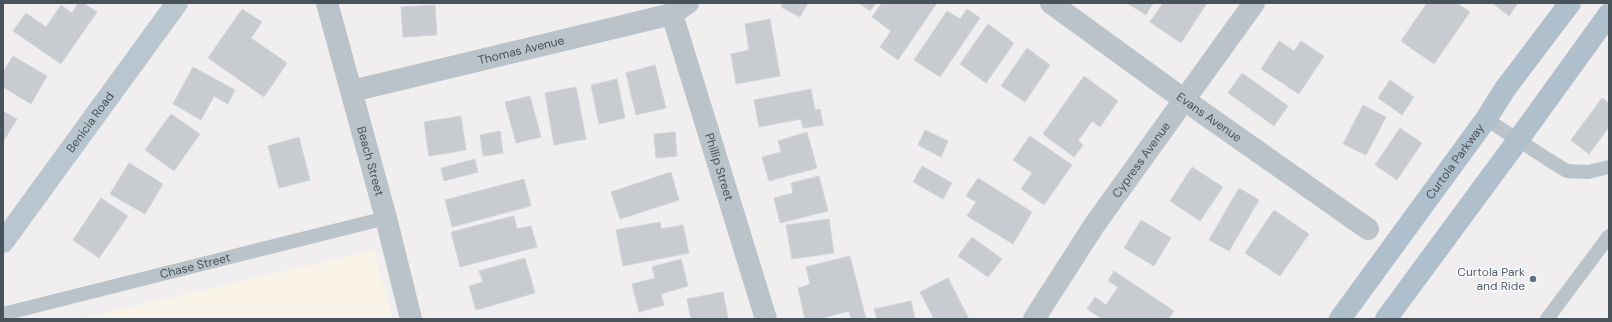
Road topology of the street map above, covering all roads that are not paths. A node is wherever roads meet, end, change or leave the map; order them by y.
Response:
1 (177, 3) edge
2 (327, 3) edge
3 (1051, 3) edge
4 (1254, 3) edge
5 (1570, 3) edge
6 (680, 9) edge
7 (1609, 14) edge
8 (352, 91) junction
9 (1184, 100) junction
10 (1486, 119) junction
11 (1518, 140) junction
12 (1609, 167) edge
13 (386, 218) junction
14 (1368, 229) dead end
15 (3, 242) edge
16 (1606, 245) edge
17 (3, 314) edge
18 (411, 319) edge
19 (766, 319) edge
20 (1034, 319) edge
21 (1340, 319) edge
22 (1386, 319) edge
23 (1546, 319) edge

1 - 15 main road, Benicia Road
2 - 8 street, Beach Street
3 - 9 street, Evans Avenue
4 - 9 street, Cypress Avenue
5 - 10 main road, Curtola Parkway
6 - 8 street, Thomas Avenue
6 - 19 street, Phillip Street
7 - 11 main road
8 - 13 street, Beach Street
9 - 14 street, Evans Avenue
9 - 20 street, Cypress Avenue
10 - 11 lane
10 - 21 main road, Curtola Parkway
11 - 12 lane
11 - 22 main road
13 - 17 lane, Chase Street
13 - 18 street, Beach Street
16 - 23 lane

